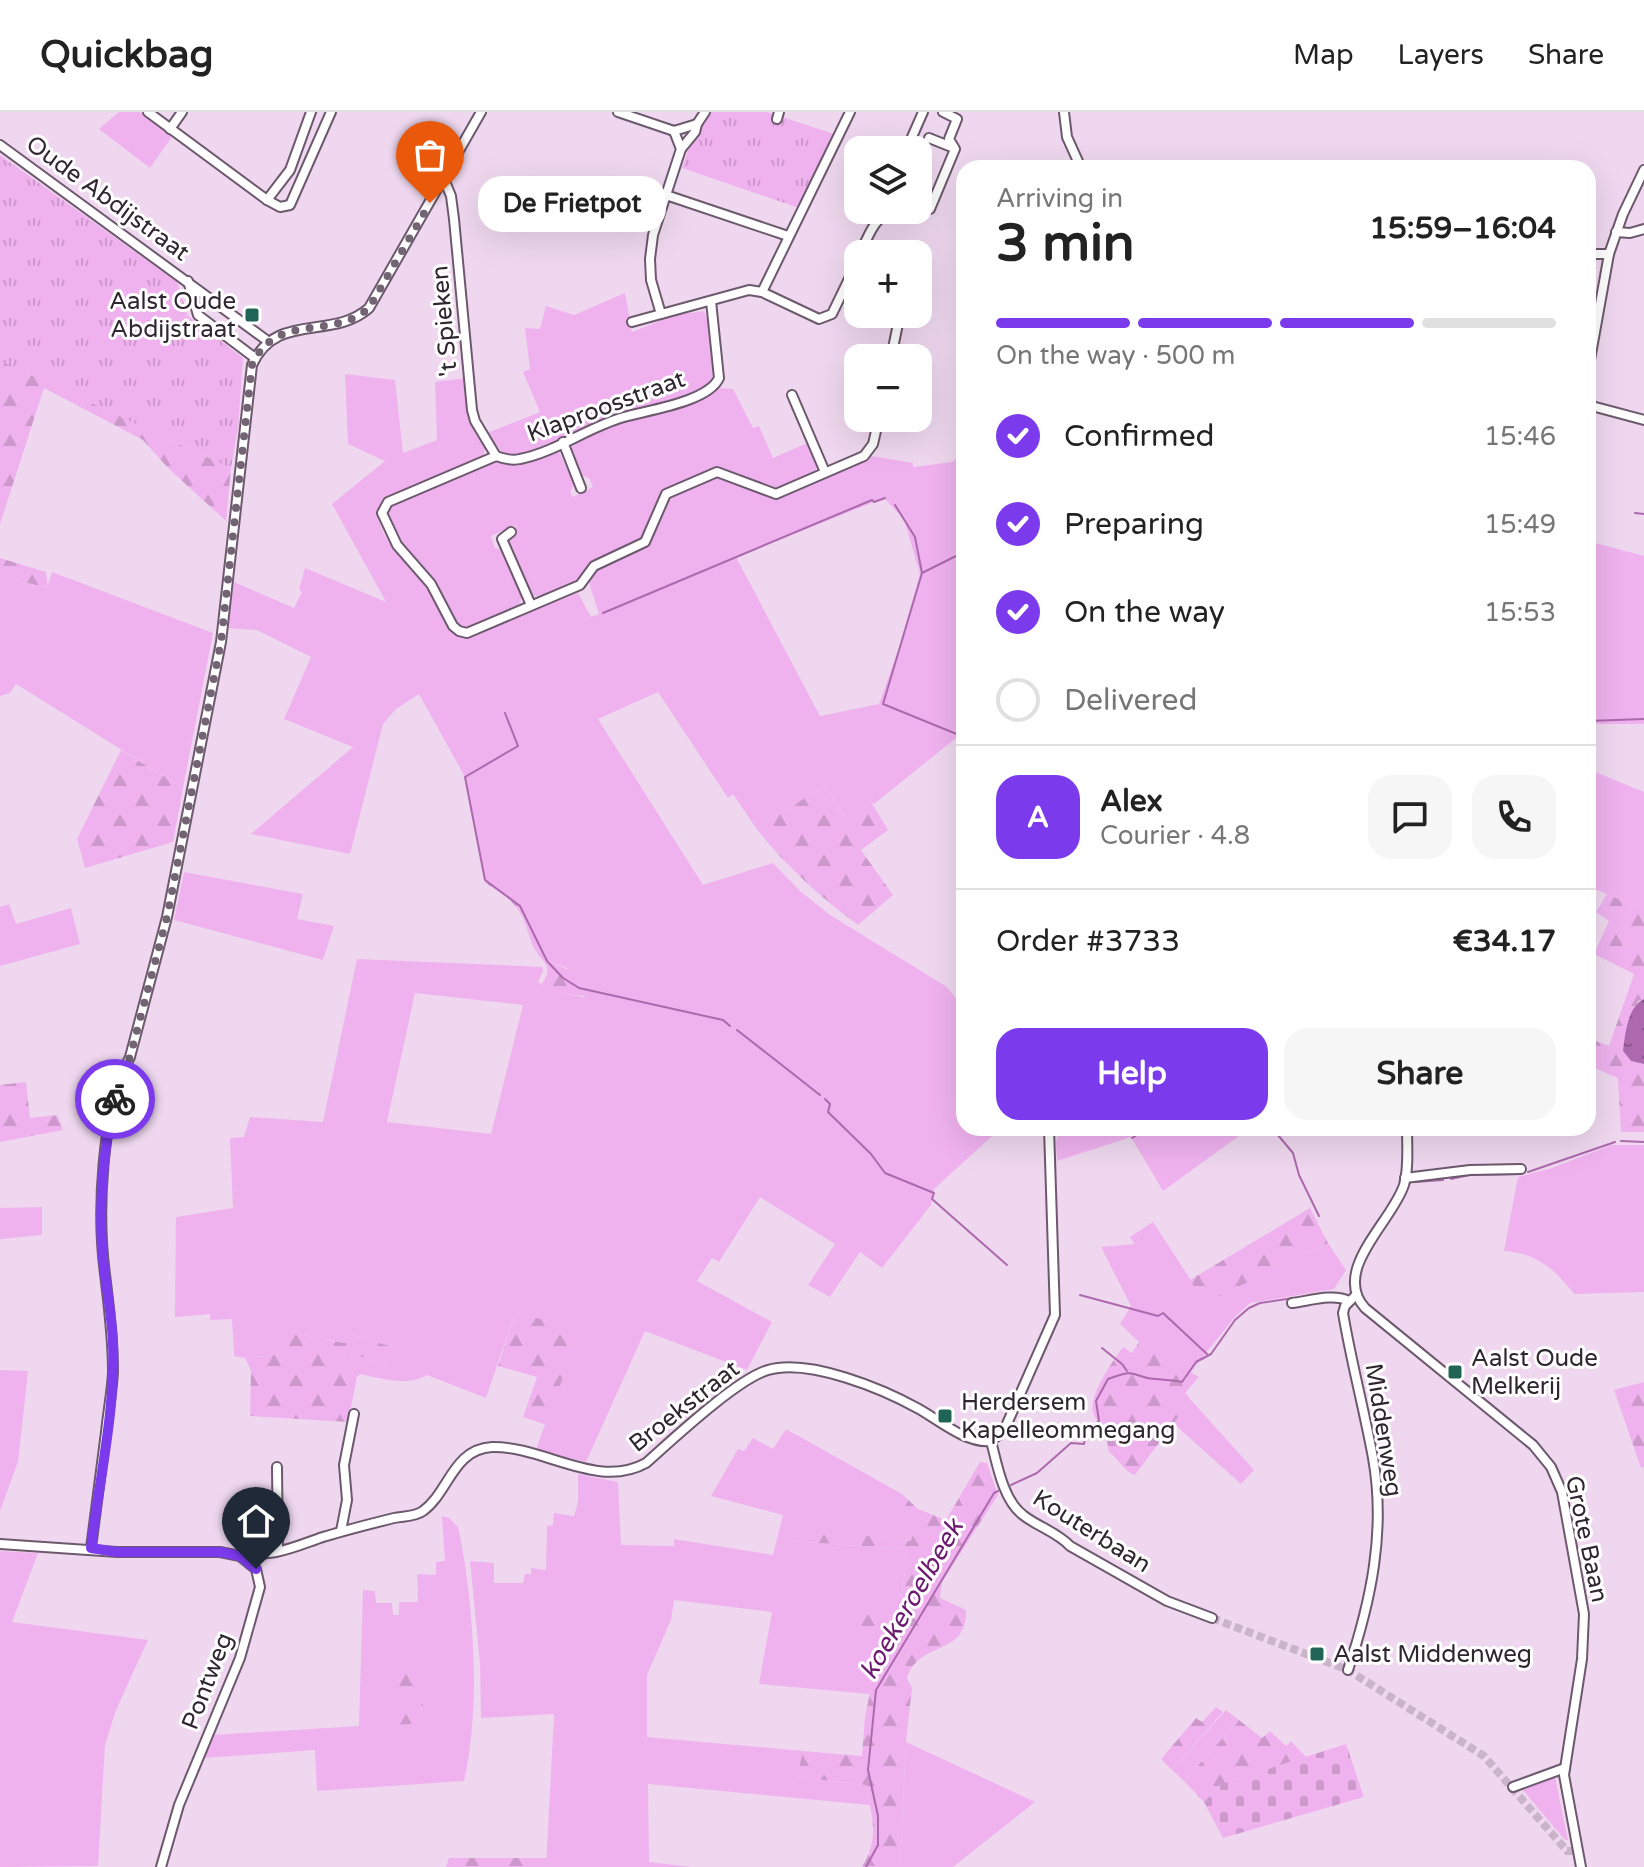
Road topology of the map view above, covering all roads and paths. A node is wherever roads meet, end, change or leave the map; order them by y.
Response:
1 (148, 112) edge
2 (182, 112) edge
3 (311, 112) edge
4 (331, 112) edge
5 (481, 112) edge
6 (618, 112) edge
7 (705, 112) edge
8 (850, 112) edge
9 (923, 112) edge
10 (943, 112) edge
11 (1064, 112) edge
12 (697, 124) junction
13 (170, 129) junction
14 (674, 131) junction
15 (912, 136) edge
16 (932, 139) edge
17 (0, 145) edge
18 (681, 149) junction
19 (955, 149) junction
20 (1077, 160) edge
21 (1644, 170) edge
22 (444, 179) junction
23 (666, 195) junction
24 (267, 200) junction
25 (1644, 229) edge
26 (1616, 232) junction
27 (788, 236) junction
28 (867, 240) edge
29 (1596, 254) edge
30 (1609, 254) junction
31 (188, 280) junction
32 (762, 292) junction
33 (844, 296) edge
34 (711, 301) junction
35 (661, 314) junction
36 (632, 322) dead end
37 (1596, 326) edge
38 (269, 342) junction
39 (255, 358) junction
40 (792, 395) dead end
41 (1596, 407) edge
42 (1644, 420) edge
43 (876, 432) edge
44 (563, 442) junction
45 (496, 456) junction
46 (825, 472) junction
47 (581, 488) dead end
48 (511, 532) dead end
49 (531, 605) junction
50 (1049, 1136) edge
51 (1407, 1136) edge
52 (1521, 1169) dead end
53 (1405, 1178) junction
54 (1352, 1298) junction
55 (1292, 1303) dead end
56 (354, 1414) dead end
57 (991, 1441) junction
58 (277, 1467) dead end
59 (341, 1531) junction
60 (0, 1544) edge
61 (91, 1548) junction
62 (278, 1551) junction
63 (248, 1561) junction
64 (1212, 1618) tunnel mouth
65 (1348, 1670) dead end
66 (1565, 1768) junction
67 (1513, 1787) dead end
68 (161, 1867) edge
69 (1581, 1867) edge

1 - 13 street
2 - 13 street
3 - 24 street
4 - 24 street
5 - 22 street
6 - 14 street
7 - 12 street
8 - 27 street
9 - 15 street
10 - 19 street
11 - 20 street
12 - 14 street
12 - 18 street
13 - 24 street
14 - 18 street
16 - 19 street
17 - 31 street, Oude Abdijstraat
18 - 23 street
19 - 28 street
21 - 26 street
22 - 38 street
22 - 45 street, 't Spieken
23 - 27 street
23 - 35 street
25 - 26 street
26 - 30 street
27 - 32 street
29 - 30 street
30 - 37 street
31 - 38 street, Oude Abdijstraat
31 - 39 street
32 - 33 street
32 - 34 street
34 - 35 street
34 - 44 street, Klaproosstraat
35 - 36 street
38 - 39 street
39 - 61 street
40 - 46 street
41 - 42 street
43 - 46 street, Klaproosstraat
44 - 45 street, Klaproosstraat
44 - 47 street
45 - 49 street, Klaproosstraat
46 - 49 street, Klaproosstraat
48 - 49 street
50 - 57 street
51 - 53 street
52 - 53 street
53 - 54 street
54 - 55 street
54 - 65 street, Middenweg
54 - 66 street, Grote Baan
56 - 59 street
57 - 59 street, Broekstraat
57 - 64 street, Kouterbaan
58 - 62 street
59 - 62 street, Broekstraat
60 - 61 street
61 - 63 street
62 - 63 street, Broekstraat
63 - 68 street, Pontweg
66 - 67 street
66 - 69 street, Grote Baan

